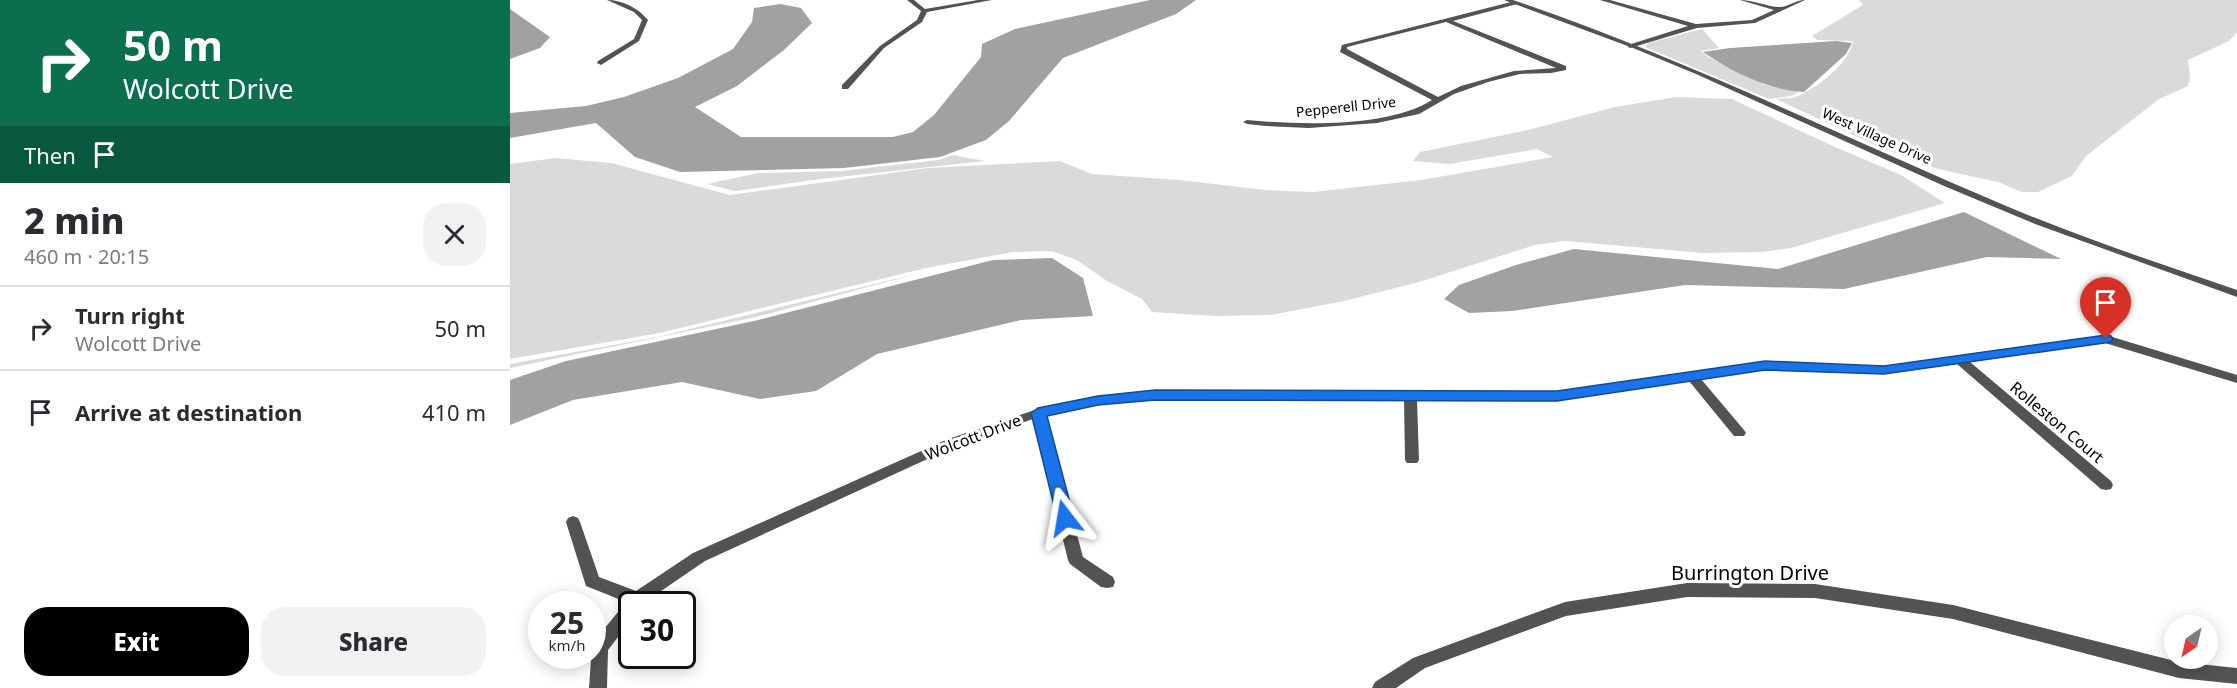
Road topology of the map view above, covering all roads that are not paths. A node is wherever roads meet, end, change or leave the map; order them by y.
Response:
1 (610, 0) edge
2 (910, 0) edge
3 (989, 0) edge
4 (1603, 0) edge
5 (1743, 0) edge
6 (1802, 0) edge
7 (1511, 1) edge
8 (924, 10) junction
9 (1782, 10) junction
10 (1446, 20) junction
11 (1696, 26) junction
12 (1629, 46) junction
13 (600, 63) dead end
14 (845, 87) dead end
15 (1436, 99) junction
16 (1247, 122) dead end
17 (2237, 294) edge
18 (1960, 360) junction
19 (1692, 376) junction
20 (2237, 379) edge
21 (1410, 397) junction
22 (1038, 413) junction
23 (1739, 433) dead end
24 (1412, 460) dead end
25 (2106, 485) dead end
26 (573, 522) dead end
27 (1107, 582) dead end
28 (651, 591) edge
29 (618, 595) edge
30 (618, 624) edge
31 (2237, 676) edge
32 (598, 688) edge
33 (1381, 688) edge

1 - 13 street
2 - 8 street
3 - 8 street
4 - 11 street
5 - 9 street
6 - 9 street
7 - 10 street
7 - 12 street, West Village Drive
8 - 14 street
9 - 11 street
10 - 15 street
10 - 15 street, Pepperell Drive
11 - 12 street
12 - 17 street, West Village Drive
15 - 16 street, Pepperell Drive
18 - 19 street, Wolcott Drive
18 - 20 street, Wolcott Drive
18 - 25 street, Rolleston Court
19 - 21 street, Wolcott Drive
19 - 23 street
21 - 22 street, Wolcott Drive
21 - 24 street
22 - 27 street
22 - 28 street, Wolcott Drive
26 - 29 street
30 - 32 street, Wolcott Drive
31 - 33 street, Burrington Drive

